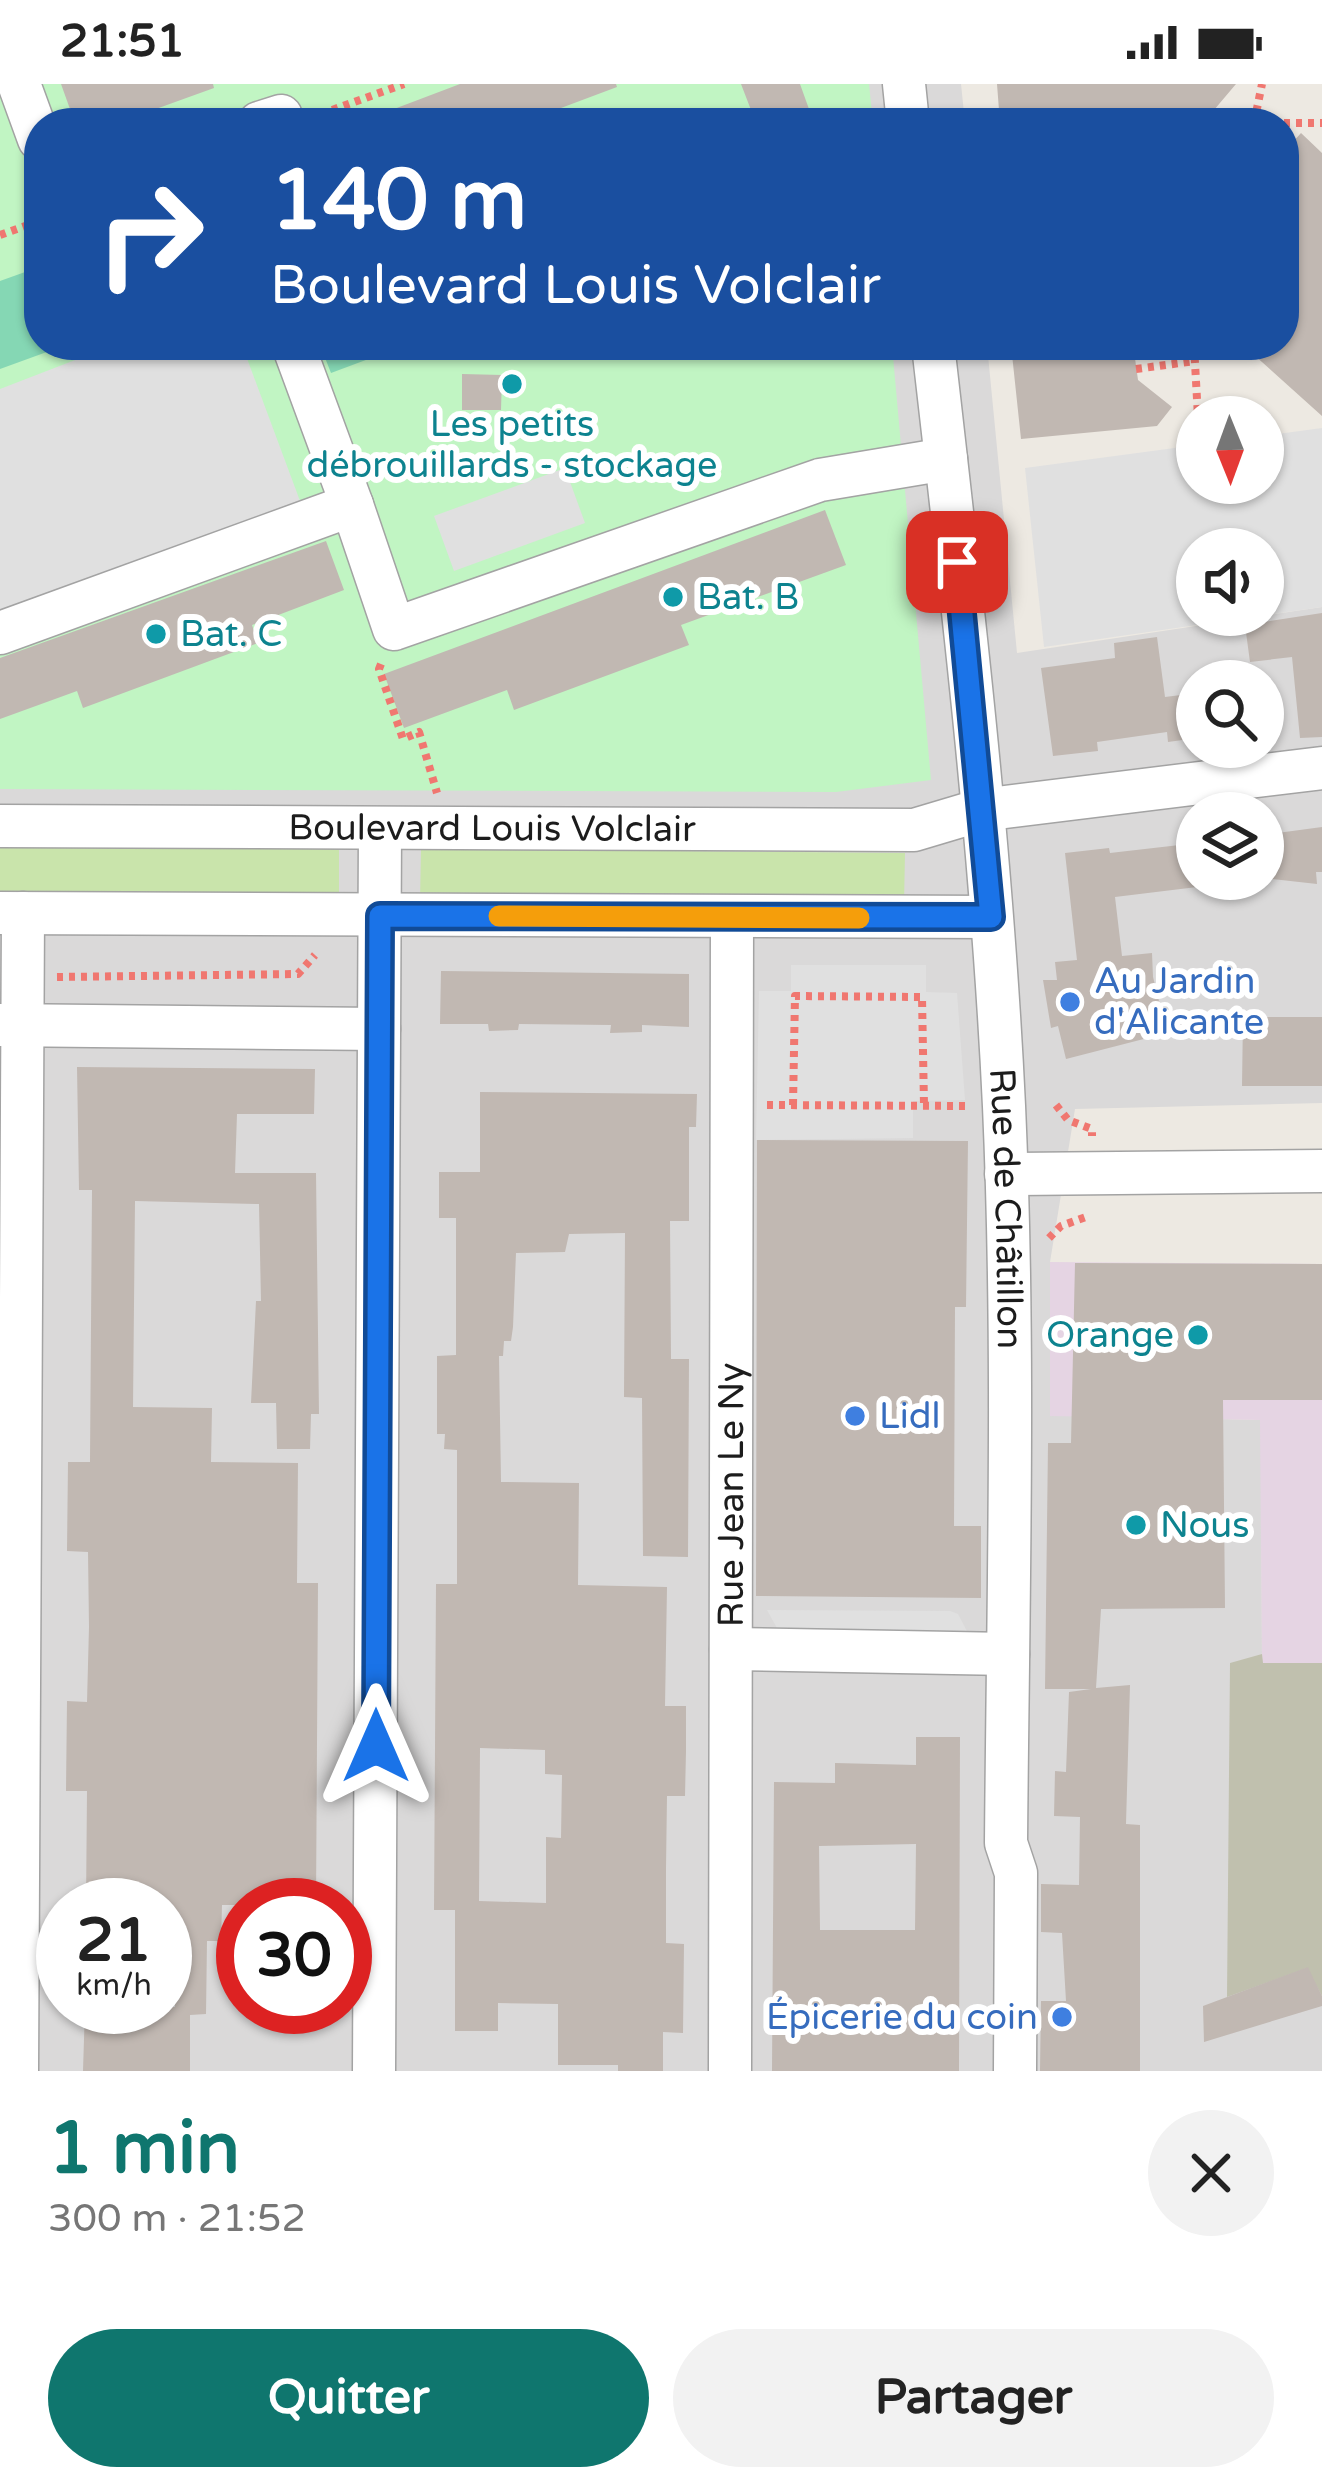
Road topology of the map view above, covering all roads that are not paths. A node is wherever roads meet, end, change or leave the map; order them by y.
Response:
1 (299, 360) edge
2 (935, 360) edge
3 (946, 459) junction
4 (352, 505) junction
5 (0, 632) edge
6 (1322, 768) edge
7 (981, 810) junction
8 (0, 826) edge
9 (380, 829) junction
10 (12, 913) edge
11 (380, 916) junction
12 (732, 917) junction
13 (991, 917) junction
14 (12, 1025) edge
15 (380, 1029) junction
16 (1322, 1172) edge
17 (1006, 1174) junction
18 (731, 1649) junction
19 (1008, 1654) junction
20 (17, 2071) edge
21 (374, 2071) edge
22 (730, 2071) edge
23 (1015, 2071) edge

1 - 4 street
2 - 3 street, Rue de Châtillon
3 - 4 street
3 - 7 street, Rue de Châtillon
4 - 5 street
6 - 7 street, Boulevard Louis Volclair
7 - 9 street, Boulevard Louis Volclair
7 - 13 street, Rue de Châtillon
8 - 9 street, Boulevard Louis Volclair
9 - 11 street
10 - 11 street
10 - 14 street
11 - 12 street
11 - 15 street
12 - 13 street
12 - 18 street, Rue Jean Le Ny
13 - 17 street, Rue de Châtillon
14 - 15 street
14 - 20 street
15 - 21 street
16 - 17 street
17 - 19 street, Rue de Châtillon
18 - 19 street
18 - 22 street, Rue Jean Le Ny
19 - 23 street, Rue de Châtillon

